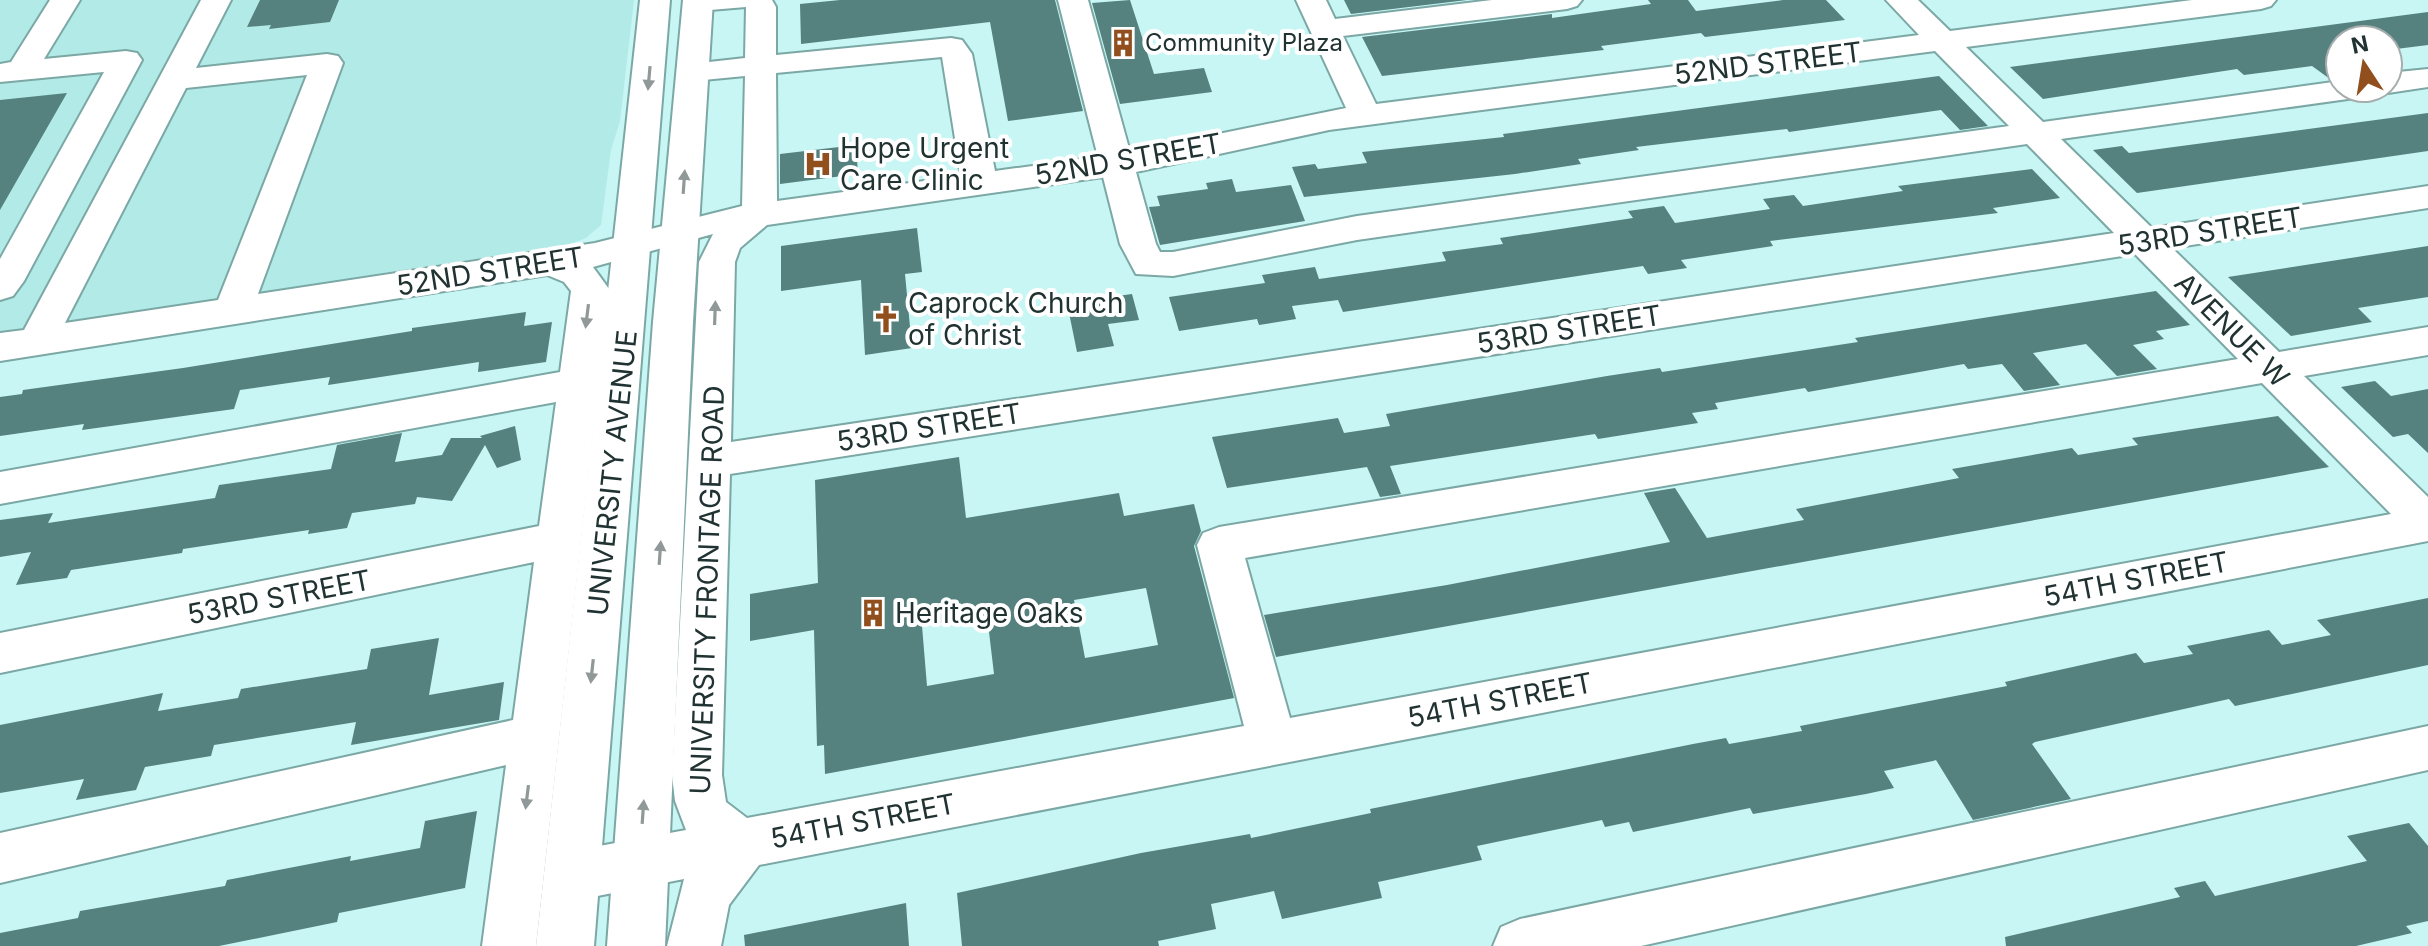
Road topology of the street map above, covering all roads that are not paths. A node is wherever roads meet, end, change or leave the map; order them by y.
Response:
1 (65, 0) edge
2 (216, 0) edge
3 (757, 0) edge
4 (1073, 0) edge
5 (1311, 0) edge
6 (1567, 0) edge
7 (1901, 0) edge
8 (2261, 0) edge
9 (696, 1) edge
10 (1325, 29) junction
11 (1942, 41) junction
12 (760, 68) junction
13 (10, 72) edge
14 (693, 72) junction
15 (2428, 78) edge
16 (174, 80) junction
17 (2404, 81) edge
18 (2324, 92) edge
19 (1365, 114) junction
20 (2034, 133) junction
21 (1119, 165) junction
22 (980, 185) junction
23 (2428, 197) edge
24 (759, 214) junction
25 (680, 229) junction
26 (2143, 241) junction
27 (634, 243) junction
28 (550, 262) junction
29 (0, 287) edge
30 (233, 311) junction
31 (673, 322) junction
32 (37, 341) junction
33 (2428, 341) edge
34 (0, 347) edge
35 (2271, 368) junction
36 (579, 383) junction
37 (713, 388) junction
38 (710, 461) junction
39 (0, 488) edge
40 (2428, 524) edge
41 (558, 540) junction
42 (0, 653) edge
43 (535, 737) junction
44 (1273, 743) junction
45 (2428, 748) edge
46 (744, 843) junction
47 (0, 858) edge
48 (640, 864) junction
49 (572, 876) junction
50 (509, 946) edge
51 (565, 946) edge
52 (636, 946) edge
53 (694, 946) edge
54 (1520, 946) edge

1 - 13 street
2 - 16 street
3 - 12 street
4 - 21 street
5 - 10 street
6 - 10 street
7 - 11 street, AVENUE W
8 - 11 street, 52ND STREET
9 - 14 main road, UNIVERSITY AVENUE
9 -> 27 main road, UNIVERSITY AVENUE
10 - 19 street
11 - 19 street, 52ND STREET
11 - 20 street, AVENUE W
12 - 14 street
12 - 22 street
12 - 24 street
13 - 29 street
25 -> 14 main road, UNIVERSITY AVENUE
15 - 17 street
16 - 30 street
16 - 32 street
18 - 20 street
19 - 21 street, 52ND STREET
20 - 21 street
20 - 26 street, AVENUE W
21 - 22 street, 52ND STREET
22 - 24 street, 52ND STREET
23 - 26 street, 53RD STREET
24 - 25 street, 52ND STREET
37 -> 24 street, UNIVERSITY FRONTAGE ROAD
25 - 27 street, 52ND STREET
25 - 31 main road, UNIVERSITY AVENUE
26 - 35 street, AVENUE W
26 - 38 street, 53RD STREET
27 - 28 street, 52ND STREET
27 -> 49 main road, UNIVERSITY AVENUE
28 - 30 street, 52ND STREET
28 -> 36 street
30 - 32 street, 52ND STREET
31 - 37 street
48 -> 31 main road, UNIVERSITY AVENUE
32 - 34 street, 52ND STREET
33 - 35 street
35 - 40 street, AVENUE W
35 - 44 street
36 - 39 street
36 - 41 street
37 - 38 street, UNIVERSITY FRONTAGE ROAD
38 - 46 street, UNIVERSITY FRONTAGE ROAD
40 - 44 street, 54TH STREET
41 - 42 street, 53RD STREET
41 - 43 street
43 - 47 street
43 -> 50 street
44 - 46 street, 54TH STREET
45 - 54 street
46 - 48 street, 54TH STREET
46 - 53 street
48 - 49 street, 54TH STREET
48 - 52 main road, UNIVERSITY AVENUE
49 - 51 main road, UNIVERSITY AVENUE

